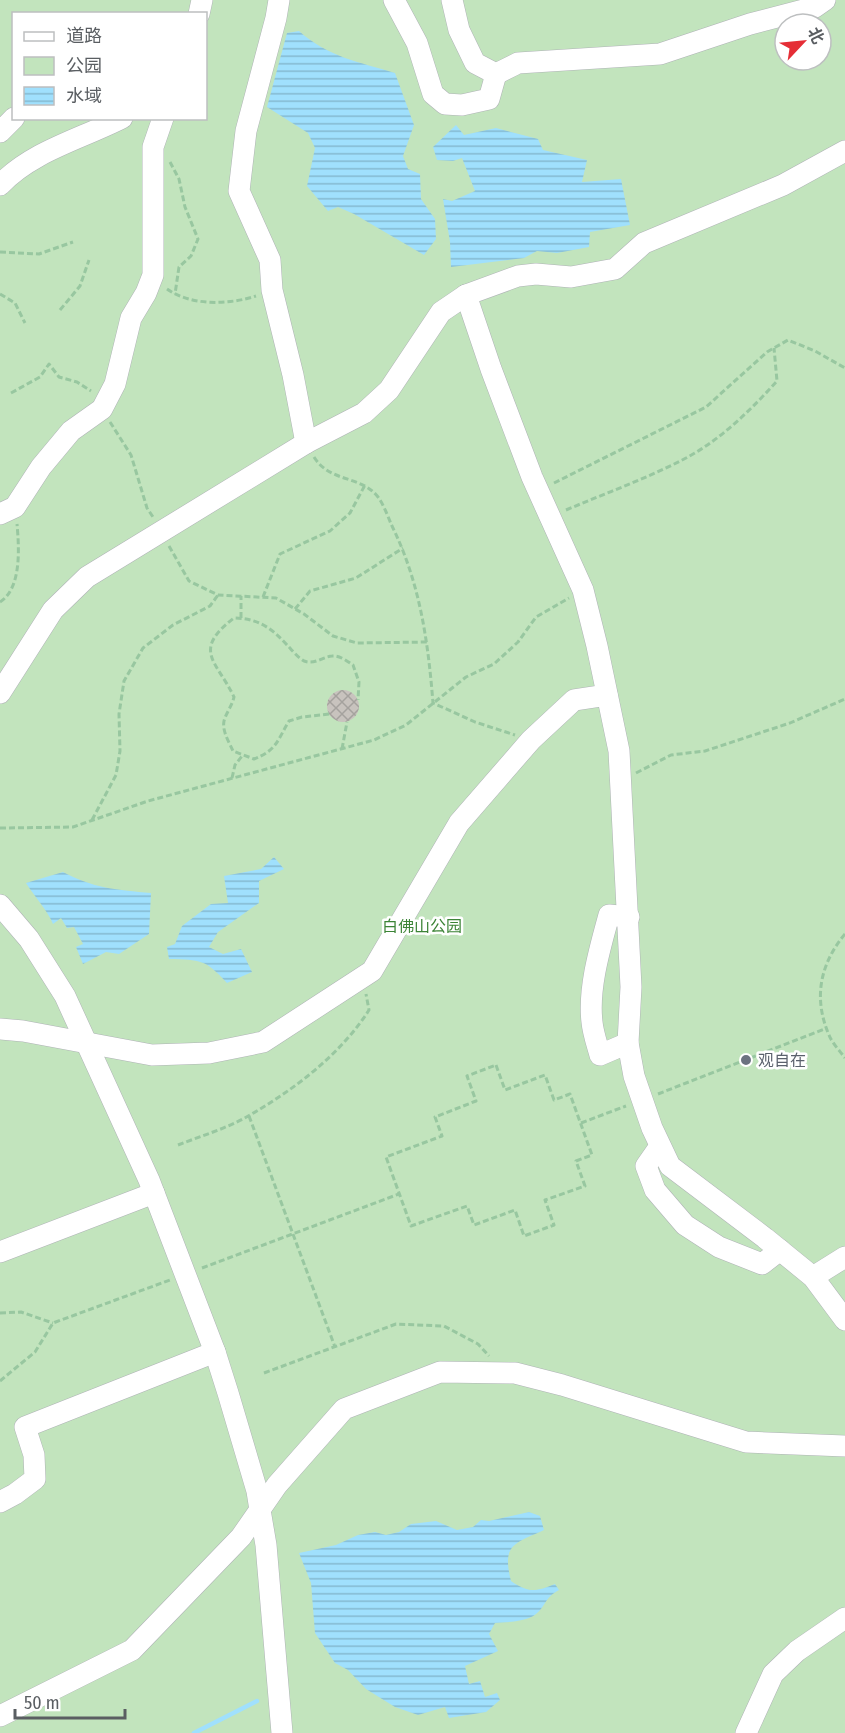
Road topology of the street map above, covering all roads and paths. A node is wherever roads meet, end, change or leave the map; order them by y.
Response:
1 (279, 0) edge
2 (394, 0) edge
3 (452, 0) edge
4 (825, 0) edge
5 (496, 74) junction
6 (12, 120) edge
7 (118, 120) edge
8 (162, 120) edge
9 (0, 132) edge
10 (153, 147) junction
11 (845, 151) edge
12 (0, 185) edge
13 (73, 242) dead end
14 (0, 252) edge
15 (89, 260) dead end
16 (153, 275) junction
17 (272, 290) junction
18 (0, 294) edge
19 (175, 294) junction
20 (466, 295) junction
21 (60, 310) dead end
22 (25, 323) dead end
23 (774, 348) junction
24 (845, 368) edge
25 (11, 393) dead end
26 (102, 409) junction
27 (306, 443) junction
28 (365, 485) junction
29 (538, 491) junction
30 (8, 511) edge
31 (550, 517) junction
32 (161, 532) junction
33 (403, 548) junction
34 (583, 590) junction
35 (218, 595) junction
36 (241, 596) junction
37 (263, 597) junction
38 (0, 602) edge
39 (295, 609) junction
40 (241, 618) junction
41 (428, 642) junction
42 (0, 693) edge
43 (608, 695) junction
44 (845, 699) edge
45 (358, 700) dead end
46 (433, 703) junction
47 (329, 714) dead end
48 (347, 722) dead end
49 (531, 740) junction
50 (342, 749) junction
51 (242, 756) junction
52 (231, 779) junction
53 (621, 780) junction
54 (92, 820) junction
55 (0, 828) edge
56 (0, 905) edge
57 (629, 917) junction
58 (845, 934) edge
59 (362, 978) junction
60 (827, 1028) junction
61 (0, 1029) edge
62 (87, 1043) junction
63 (628, 1043) junction
64 (845, 1058) edge
65 (642, 1100) junction
66 (249, 1116) junction
67 (581, 1124) junction
68 (178, 1145) dead end
69 (660, 1146) junction
70 (154, 1193) junction
71 (780, 1250) junction
72 (0, 1252) edge
73 (845, 1257) edge
74 (813, 1277) junction
75 (0, 1313) edge
76 (845, 1320) edge
77 (53, 1323) dead end
78 (335, 1347) junction
79 (215, 1352) junction
80 (264, 1373) dead end
81 (505, 1373) junction
82 (845, 1446) edge
83 (0, 1502) edge
84 (260, 1510) junction
85 (845, 1618) edge
86 (0, 1716) edge
87 (282, 1733) edge
88 (746, 1733) edge

1 - 17 street
2 - 5 street
3 - 5 street
4 - 5 street
6 - 9 street
7 - 12 street
8 - 10 street
10 - 16 street
10 - 19 path
11 - 20 street
13 - 14 path
15 - 21 path
16 - 19 path
16 - 26 street
17 - 19 path
17 - 27 street
18 - 22 path
20 - 27 street
20 - 29 street
23 - 24 path
23 - 29 path
23 - 31 path
25 - 26 path
26 - 30 street
26 - 32 path
27 - 28 path
27 - 32 street
28 - 33 path
28 - 37 path
29 - 31 street
30 - 38 path
31 - 34 street
32 - 35 path
32 - 42 street
33 - 39 path
33 - 41 path
34 - 43 street
34 - 46 path
35 - 36 path
35 - 54 path
36 - 37 path
36 - 40 path
37 - 39 path
39 - 41 path
40 - 45 path
40 - 51 path
41 - 46 path
43 - 49 street
43 - 53 street
44 - 53 path
46 - 49 path
46 - 50 path
47 - 51 path
48 - 50 path
49 - 59 street
50 - 52 path
51 - 52 path
52 - 54 path
53 - 57 street
54 - 55 path
56 - 62 street
57 - 63 street
57 - 63 street
58 - 60 path
59 - 62 street
59 - 66 path
60 - 64 path
60 - 65 path
61 - 62 street
62 - 70 street
63 - 65 street
65 - 67 path
65 - 69 street
66 - 68 path
66 - 78 path
67 - 67 path
69 - 71 street
69 - 71 street
70 - 72 street
70 - 79 street
71 - 74 street
73 - 74 street
74 - 76 street
75 - 77 path
78 - 80 path
78 - 81 path
79 - 83 street
79 - 84 street
81 - 82 street
81 - 84 street
84 - 86 street
84 - 87 street
85 - 88 street

